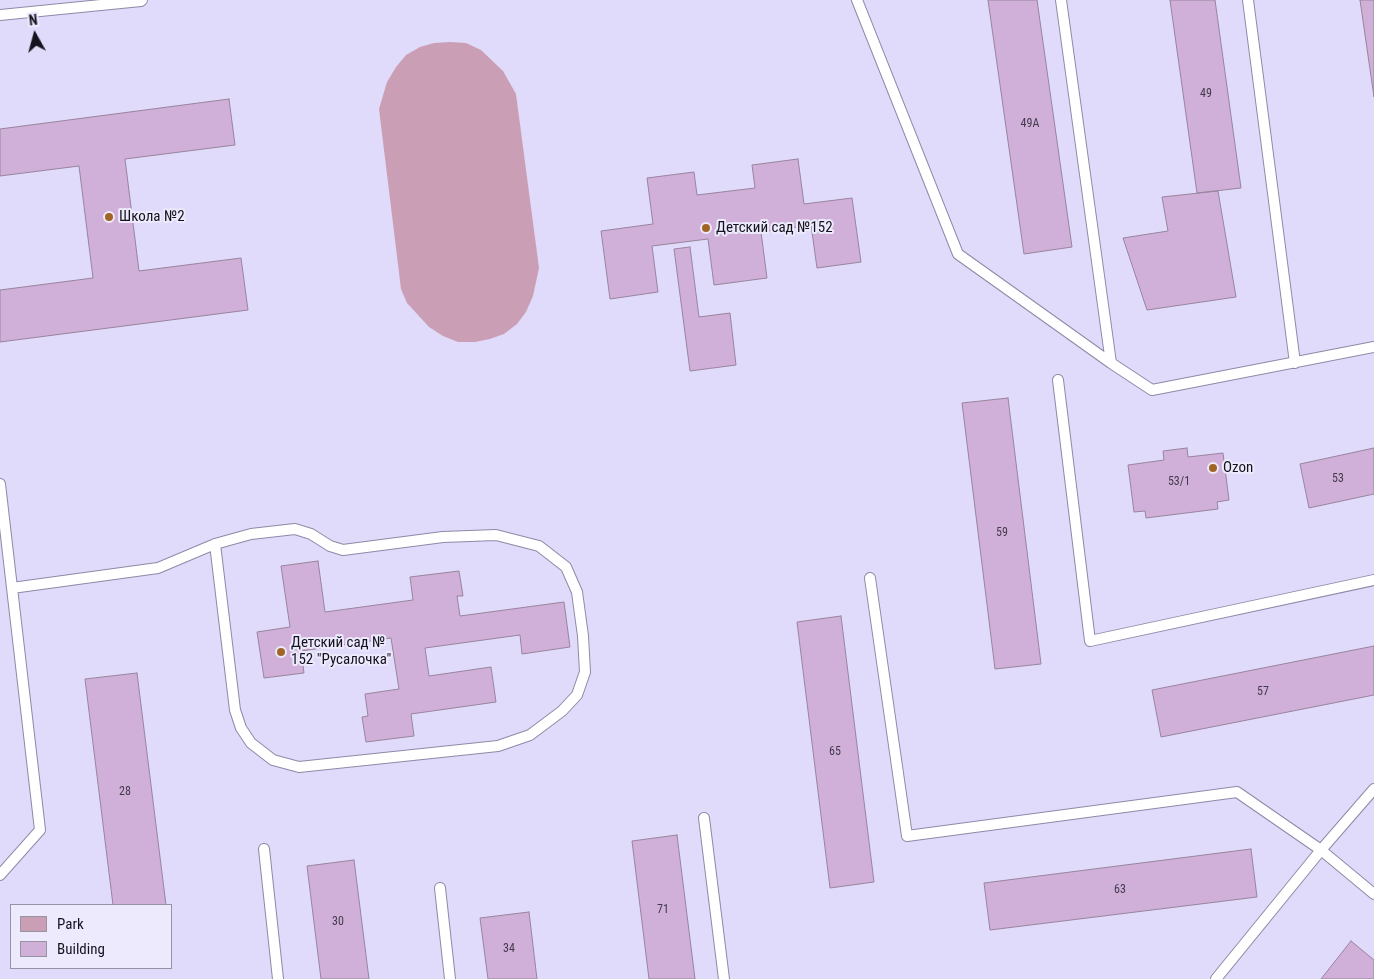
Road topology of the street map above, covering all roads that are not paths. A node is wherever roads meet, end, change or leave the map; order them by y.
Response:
1 (142, 0) edge
2 (857, 0) edge
3 (1061, 0) edge
4 (1248, 0) edge
5 (0, 14) edge
6 (1374, 348) edge
7 (1111, 363) junction
8 (1295, 363) junction
9 (1058, 380) dead end
10 (0, 484) edge
11 (215, 544) junction
12 (870, 578) dead end
13 (1374, 580) edge
14 (12, 588) junction
15 (1374, 789) edge
16 (704, 818) dead end
17 (264, 849) dead end
18 (1321, 850) junction
19 (0, 874) edge
20 (440, 888) dead end
21 (1374, 894) edge
22 (278, 979) edge
23 (450, 979) edge
24 (724, 979) edge
25 (1216, 979) edge

1 - 5 lane
2 - 7 lane
3 - 7 lane
4 - 8 lane
6 - 8 lane
7 - 8 lane
9 - 13 lane
10 - 14 lane
11 - 11 lane
11 - 14 lane
12 - 18 lane
14 - 19 lane
15 - 18 lane
16 - 24 lane
17 - 22 lane
18 - 21 lane
18 - 25 lane
20 - 23 lane

